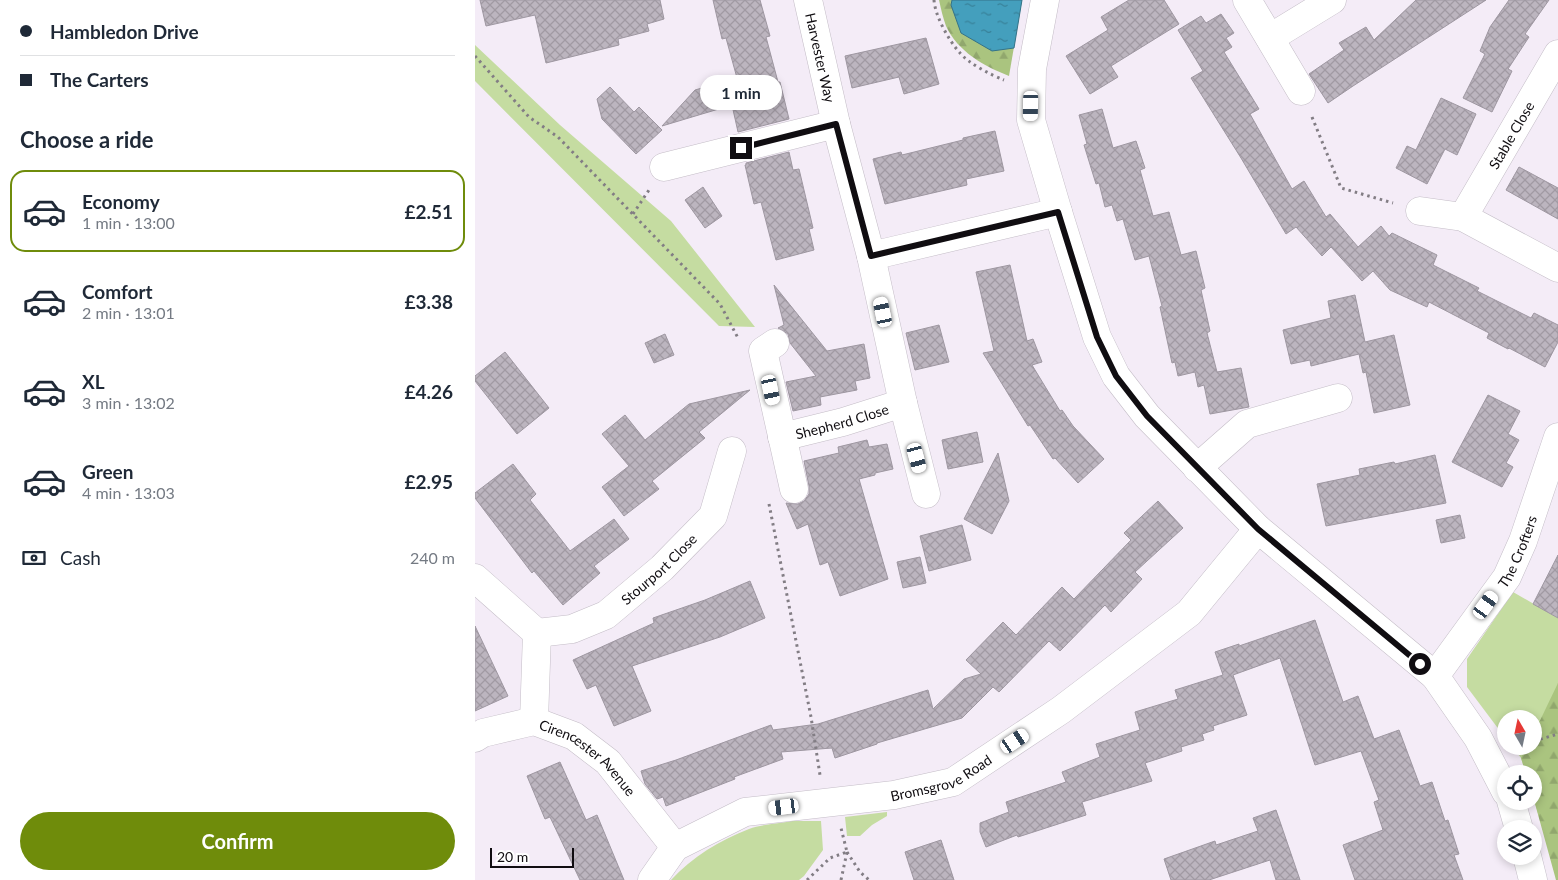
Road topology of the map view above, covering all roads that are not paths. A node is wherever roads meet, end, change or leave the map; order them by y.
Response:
1 (808, 0) edge
2 (1045, 0) edge
3 (1247, 0) edge
4 (1332, 0) edge
5 (1269, 38) junction
6 (1558, 54) edge
7 (1301, 91) road end
8 (836, 124) junction
9 (664, 167) dead end
10 (1420, 211) road end
11 (1058, 212) junction
12 (1463, 217) junction
13 (871, 256) junction
14 (1558, 268) edge
15 (775, 343) dead end
16 (1338, 398) dead end
17 (903, 404) junction
18 (782, 437) junction
19 (1558, 437) edge
20 (732, 451) dead end
21 (1197, 468) junction
22 (794, 489) dead end
23 (927, 494) dead end
24 (1258, 529) junction
25 (475, 578) edge
26 (537, 634) junction
27 (1435, 676) junction
28 (534, 722) junction
29 (475, 738) edge
30 (1497, 775) edge
31 (675, 847) junction
32 (1529, 865) edge
33 (652, 880) edge
34 (1533, 880) edge

1 - 8 street, Harvester Way
2 - 11 street
3 - 5 street
4 - 5 street
5 - 7 street
6 - 12 street, Stable Close
8 - 9 street
8 - 13 street, Harvester Way
10 - 12 street
11 - 13 street
11 - 21 street
12 - 14 street
13 - 17 street, Harvester Way
15 - 18 street, Shepherd Close
16 - 21 street
17 - 18 street, Shepherd Close
17 - 23 street, Harvester Way
18 - 22 street, Shepherd Close
19 - 27 street, The Crofters
20 - 26 street, Stourport Close
21 - 24 street
24 - 27 street
24 - 31 street, Bromsgrove Road
25 - 26 street
26 - 28 street
27 - 30 street
28 - 29 street, Cirencester Avenue
28 - 31 street, Cirencester Avenue
31 - 33 street, Bromsgrove Road
32 - 34 street

